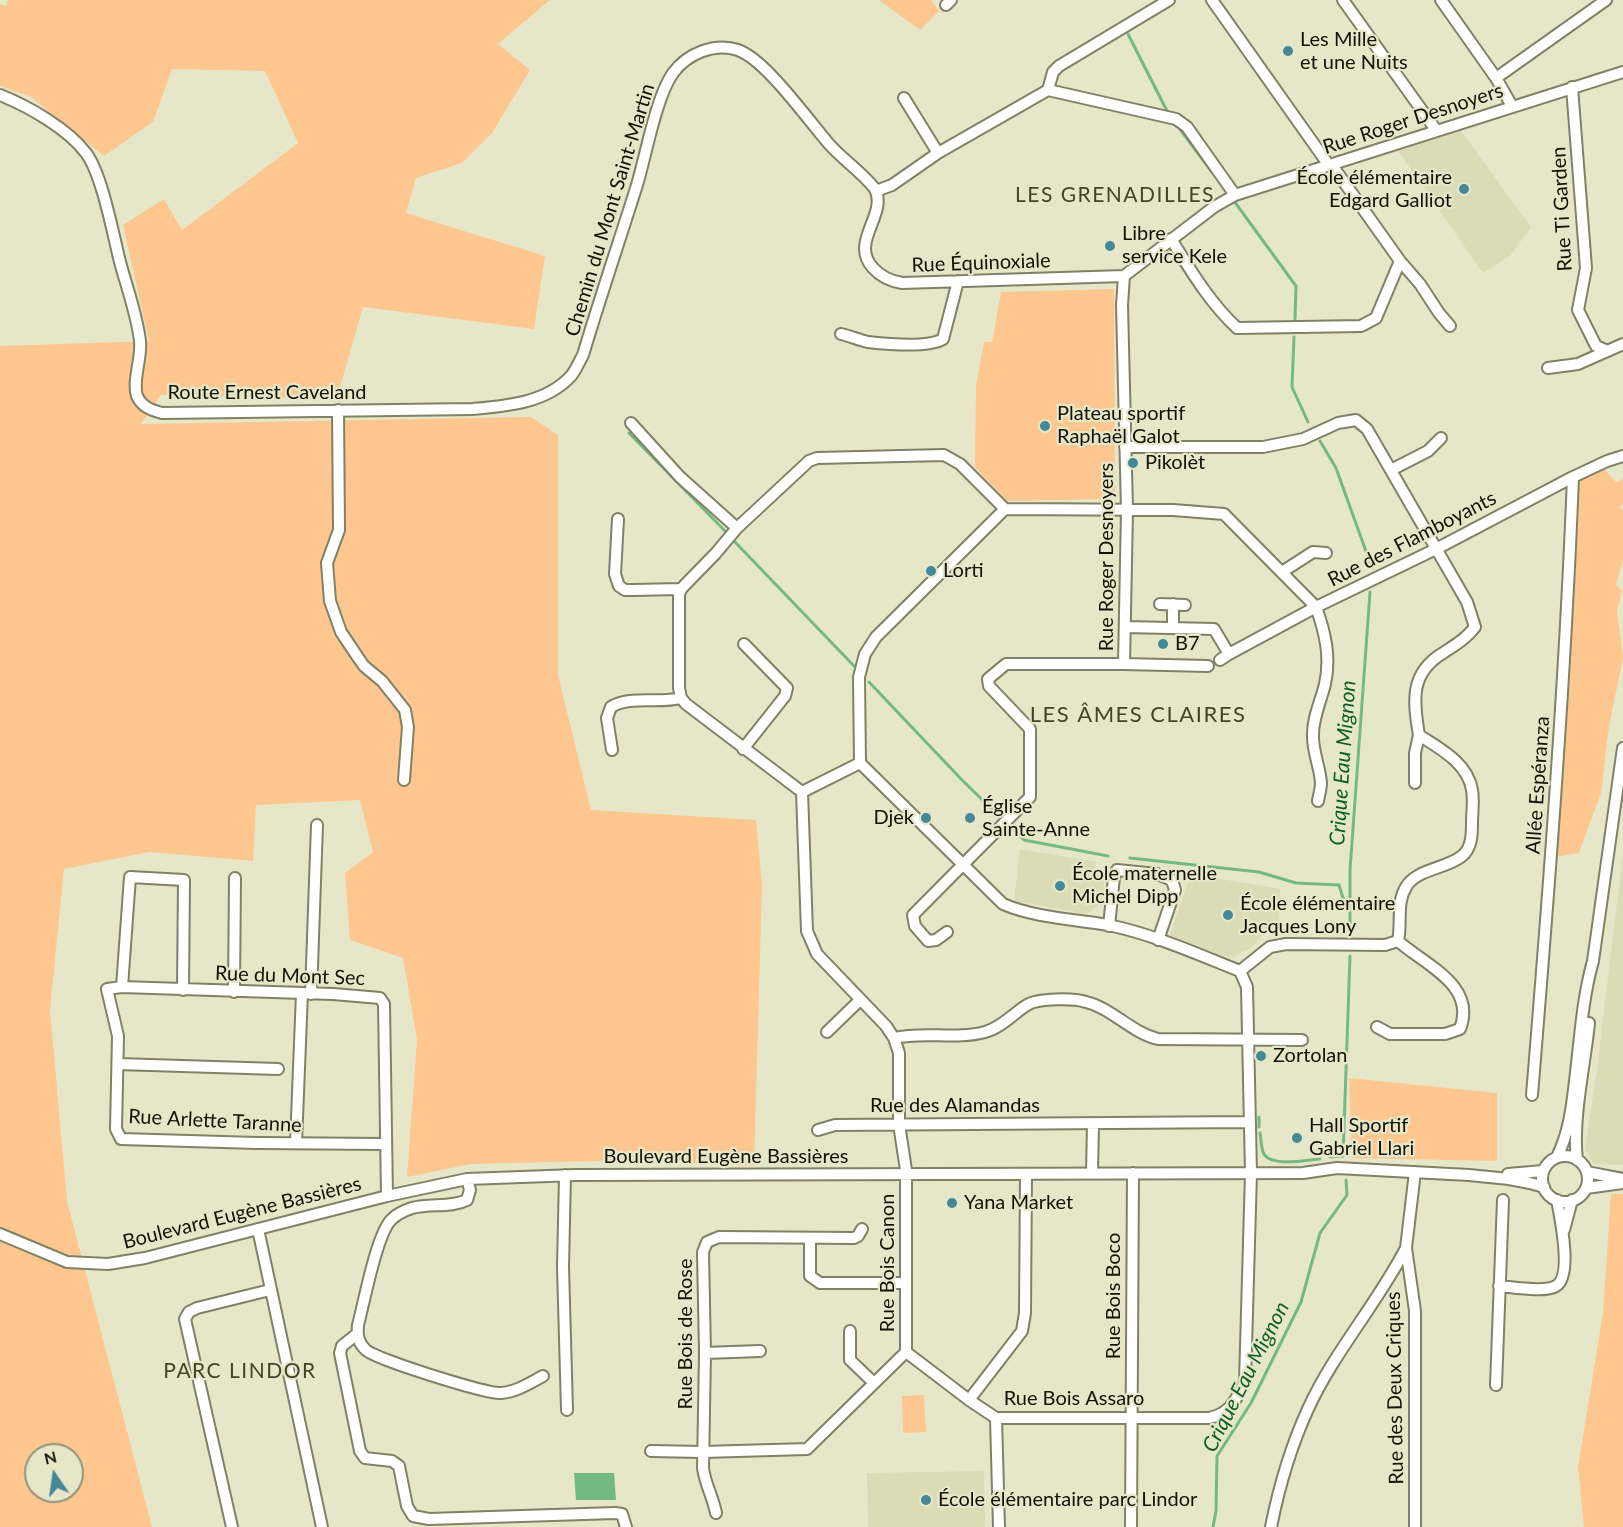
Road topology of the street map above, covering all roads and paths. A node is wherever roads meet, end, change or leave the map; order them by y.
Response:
1 (1169, 0) edge
2 (1212, 0) edge
3 (1343, 0) edge
4 (1441, 0) edge
5 (1606, 0) edge
6 (1623, 72) edge
7 (1496, 78) junction
8 (1572, 87) junction
9 (1048, 90) junction
10 (0, 95) edge
11 (904, 98) dead end
12 (1512, 106) junction
13 (1436, 130) junction
14 (938, 153) junction
15 (1329, 164) junction
16 (876, 191) junction
17 (1235, 195) junction
18 (1171, 239) junction
19 (1400, 261) junction
20 (1124, 276) junction
21 (958, 281) junction
22 (1450, 326) dead end
23 (841, 334) dead end
24 (1623, 344) edge
25 (1608, 351) junction
26 (1548, 368) dead end
27 (572, 375) joint
28 (338, 410) junction
29 (631, 423) dead end
30 (1441, 438) dead end
31 (1125, 447) junction
32 (1623, 456) edge
33 (1391, 470) junction
34 (1573, 477) junction
35 (1005, 509) junction
36 (1127, 510) junction
37 (618, 519) dead end
38 (737, 528) junction
39 (1436, 549) junction
40 (1326, 553) dead end
41 (1282, 572) junction
42 (681, 589) junction
43 (1160, 604) dead end
44 (1173, 604) junction
45 (1185, 605) dead end
46 (1316, 607) junction
47 (1125, 627) junction
48 (1173, 628) junction
49 (744, 644) dead end
50 (1124, 664) junction
51 (1208, 666) dead end
52 (681, 698) junction
53 (1419, 735) junction
54 (1623, 748) edge
55 (743, 749) junction
56 (612, 750) dead end
57 (860, 763) junction
58 (404, 780) dead end
59 (1415, 783) dead end
60 (802, 792) junction
61 (1318, 801) dead end
62 (316, 825) dead end
63 (963, 866) junction
64 (235, 878) dead end
65 (1109, 926) junction
66 (947, 932) dead end
67 (1158, 940) junction
68 (1398, 941) junction
69 (1593, 961) junction
70 (1240, 971) junction
71 (122, 987) junction
72 (107, 990) joint
73 (183, 990) junction
74 (234, 992) junction
75 (306, 994) junction
76 (860, 1000) junction
77 (1377, 1028) dead end
78 (826, 1032) dead end
79 (894, 1038) junction
80 (1247, 1040) junction
81 (1302, 1040) dead end
82 (118, 1064) junction
83 (278, 1069) dead end
84 (1532, 1095) dead end
85 (1249, 1122) junction
86 (899, 1124) junction
87 (1093, 1124) junction
88 (818, 1130) dead end
89 (296, 1143) junction
90 (385, 1144) junction
91 (1557, 1157) junction
92 (1577, 1160) junction
93 (1544, 1171) junction
94 (1415, 1172) junction
95 (1587, 1172) junction
96 (1092, 1173) junction
97 (1133, 1173) junction
98 (1251, 1173) junction
99 (906, 1174) junction
100 (1026, 1174) junction
101 (565, 1175) junction
102 (1468, 1175) junction
103 (467, 1179) junction
104 (1623, 1179) edge
105 (1623, 1183) edge
106 (1544, 1188) junction
107 (1586, 1188) junction
108 (387, 1196) junction
109 (1503, 1200) dead end
110 (1557, 1200) junction
111 (1572, 1200) junction
112 (258, 1229) junction
113 (862, 1229) dead end
114 (1564, 1230) junction
115 (0, 1234) edge
116 (810, 1238) junction
117 (1406, 1248) junction
118 (1392, 1274) junction
119 (1411, 1277) junction
120 (906, 1283) junction
121 (1499, 1286) junction
122 (270, 1290) junction
123 (850, 1331) dead end
124 (357, 1334) junction
125 (760, 1352) dead end
126 (906, 1352) junction
127 (705, 1353) junction
128 (543, 1376) dead end
129 (874, 1383) junction
130 (1496, 1385) dead end
131 (969, 1400) junction
132 (567, 1410) dead end
133 (1132, 1417) junction
134 (996, 1418) junction
135 (651, 1451) dead end
136 (703, 1452) junction
137 (716, 1513) dead end
138 (232, 1527) edge
139 (322, 1527) edge
140 (626, 1527) edge
141 (999, 1527) edge
142 (1131, 1527) edge
143 (1271, 1527) edge
144 (1416, 1527) edge

1 - 9 street
2 - 15 street
3 - 13 street
4 - 7 street
5 - 7 street
6 - 8 street, Rue Roger Desnoyers
7 - 12 street
8 - 12 street, Rue Roger Desnoyers
8 - 25 street, Rue Ti Garden
9 - 14 street
9 - 17 street
10 - 28 street, Route Ernest Caveland
11 - 14 street
12 - 13 street, Rue Roger Desnoyers
13 - 15 street, Rue Roger Desnoyers
14 - 16 street
15 - 17 street, Rue Roger Desnoyers
15 - 19 street
16 - 21 street, Rue Équinoxiale
16 - 27 street, Chemin du Mont Saint-Martin
17 - 18 street, Rue Roger Desnoyers
18 - 19 street
18 - 20 street, Rue Roger Desnoyers
19 - 22 street
20 - 21 street, Rue Équinoxiale
20 - 31 street, Rue Roger Desnoyers
21 - 23 street
24 - 25 street
25 - 26 street
27 - 28 street, Route Ernest Caveland
28 - 58 street
29 - 38 street
30 - 33 street
31 - 33 street
31 - 36 street, Rue Roger Desnoyers
32 - 34 street, Rue des Flamboyants
33 - 39 street
34 - 39 street, Rue des Flamboyants
34 - 84 street, Allée Espéranza
35 - 36 street
35 - 38 street
35 - 57 street
36 - 41 street
36 - 47 street, Rue Roger Desnoyers
37 - 42 street
38 - 42 street
39 - 46 street, Rue des Flamboyants
39 - 53 street
40 - 41 street
41 - 46 street
42 - 52 street
43 - 44 street
44 - 45 street
44 - 48 street
46 - 48 street, Rue des Flamboyants
46 - 61 street
47 - 48 street
47 - 50 street, Rue Roger Desnoyers
49 - 55 street
50 - 51 street
50 - 63 street
52 - 55 street
52 - 56 street
53 - 59 street
53 - 68 street
54 - 69 street
55 - 60 street
57 - 60 street
57 - 63 street
60 - 76 street
62 - 75 street
63 - 65 street
63 - 66 street
64 - 74 street
65 - 67 street
65 - 67 street
67 - 70 street
68 - 70 street
68 - 77 street
69 - 91 street
69 - 92 street
70 - 80 street
71 - 72 street, Rue du Mont Sec
71 - 73 street, Rue du Mont Sec
71 - 73 street
72 - 82 street, Rue Arlette Taranne
73 - 74 street, Rue du Mont Sec
74 - 75 street, Rue du Mont Sec
75 - 89 street
75 - 90 street, Rue du Mont Sec
76 - 78 street
76 - 79 street
79 - 80 street
79 - 86 street, Rue Bois Canon
80 - 81 street
80 - 85 street
82 - 83 street
82 - 89 street, Rue Arlette Taranne
85 - 87 street, Rue des Alamandas
85 - 98 street
86 - 87 street, Rue des Alamandas
86 - 88 street, Rue des Alamandas
86 - 99 street, Rue Bois Canon
87 - 96 street
89 - 90 street, Rue Arlette Taranne
90 - 108 street, Rue du Mont Sec
91 - 92 street
91 - 93 street
92 - 95 street
93 - 102 street, Boulevard Eugène Bassières
93 - 106 street
94 - 98 street, Boulevard Eugène Bassières
94 - 102 street, Boulevard Eugène Bassières
94 - 117 street, Rue des Deux Criques
95 - 104 street
95 - 107 street
96 - 97 street, Boulevard Eugène Bassières
96 - 100 street, Boulevard Eugène Bassières
97 - 98 street, Boulevard Eugène Bassières
97 - 133 street, Rue Bois Boco
98 - 133 street, Rue Bois Assaro
99 - 100 street, Boulevard Eugène Bassières
99 - 101 street, Boulevard Eugène Bassières
99 - 120 street, Rue Bois Canon
100 - 131 street
101 - 103 street, Boulevard Eugène Bassières
101 - 132 street
102 - 106 street, Boulevard Eugène Bassières
103 - 108 street, Boulevard Eugène Bassières
103 - 124 street
105 - 107 street
106 - 110 street
107 - 111 street
108 - 112 street, Boulevard Eugène Bassières
109 - 121 street
110 - 111 street
110 - 114 street
111 - 114 street
112 - 115 street, Boulevard Eugène Bassières
112 - 122 street
113 - 116 street, Rue Bois de Rose
114 - 121 street
116 - 120 street
116 - 127 street, Rue Bois de Rose
117 - 118 street, Rue des Deux Criques
117 - 119 street, Rue des Deux Criques
118 - 119 street
118 - 143 street, Rue des Deux Criques
119 - 144 street, Rue des Deux Criques
120 - 126 street, Rue Bois Canon
121 - 130 street
122 - 138 street
122 - 139 street
123 - 129 street
124 - 128 street
124 - 140 street
125 - 127 street
126 - 129 street
126 - 131 street, Rue Bois Assaro
127 - 136 street, Rue Bois de Rose
129 - 136 street
131 - 134 street, Rue Bois Assaro
133 - 134 street, Rue Bois Assaro
133 - 142 street, Rue Bois Boco
134 - 141 street
135 - 136 street
136 - 137 street, Rue Bois de Rose

